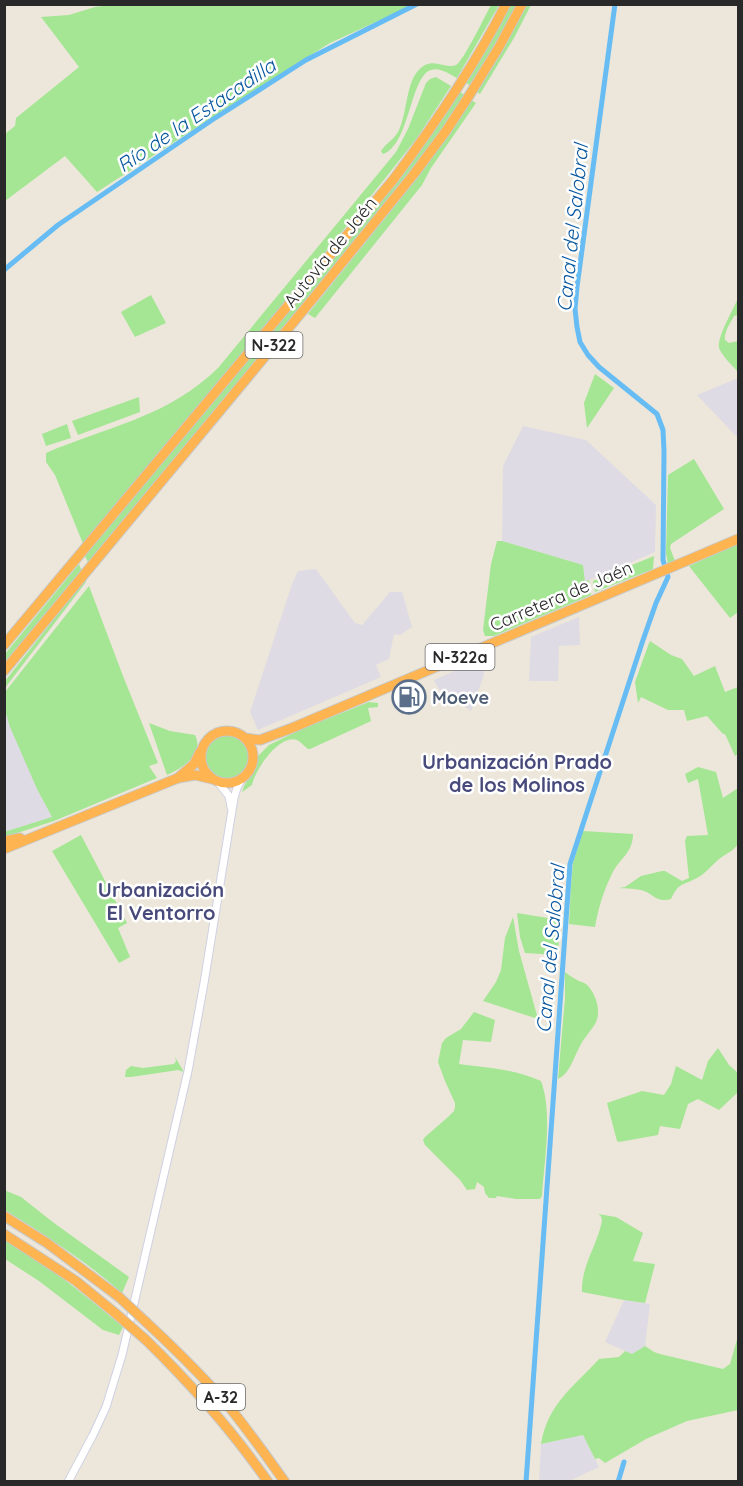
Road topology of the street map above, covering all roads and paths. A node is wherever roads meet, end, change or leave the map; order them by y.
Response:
1 (506, 4) edge
2 (522, 4) edge
3 (738, 539) edge
4 (5, 645) edge
5 (4, 671) edge
6 (245, 738) junction
7 (264, 739) junction
8 (201, 750) junction
9 (253, 762) junction
10 (178, 778) junction
11 (242, 778) junction
12 (214, 780) junction
13 (232, 812) junction
14 (60, 826) junction
15 (4, 842) edge
16 (4, 849) edge
17 (4, 1216) edge
18 (4, 1234) edge
19 (68, 1482) edge
20 (268, 1482) edge
21 (285, 1482) edge

1 - 4 highway, Autovía de Jaén / N-322
2 - 5 highway, Autovía de Jaén / N-322
3 - 7 highway, Carretera de Jaén / N-322a
6 - 7 highway, Carretera de Jaén / N-322a
6 - 8 highway, N-322a
6 - 9 highway
7 - 9 highway
8 - 10 highway, N-322a
8 - 12 highway
9 - 11 highway
10 - 12 highway, N-322a
10 - 14 highway, N-322a
11 - 12 highway, N-322a
11 - 13 street
12 - 13 street
13 - 19 street
14 - 15 highway
14 - 16 highway, N-322a
17 - 21 highway, A-32, bridge
18 - 20 highway, A-32, bridge

